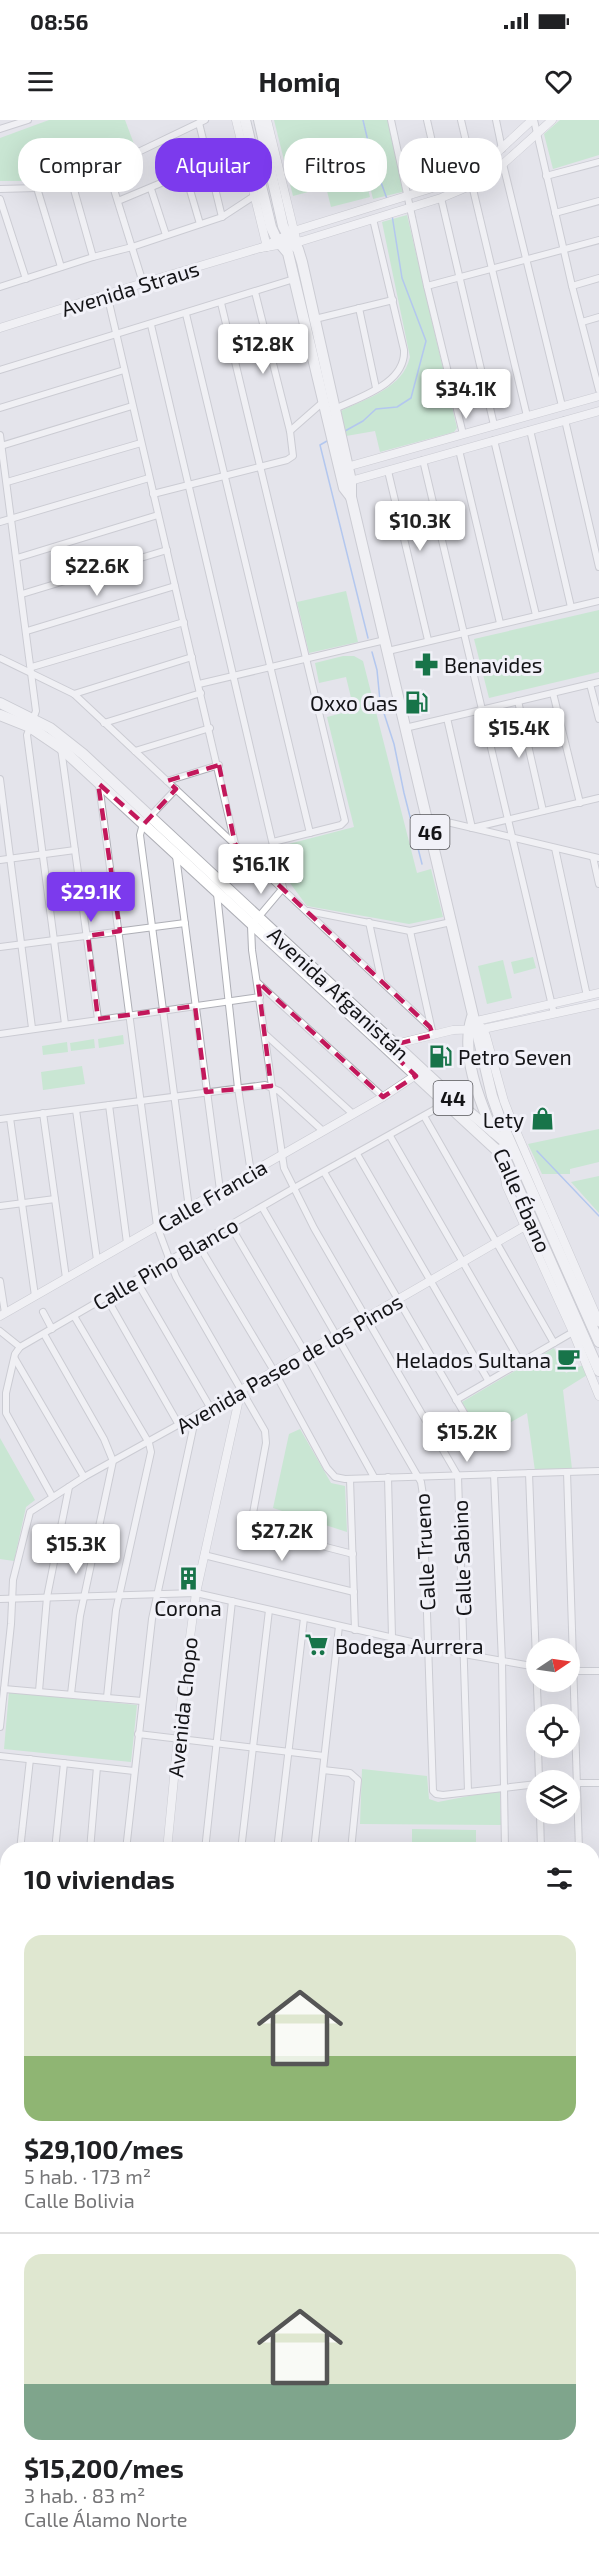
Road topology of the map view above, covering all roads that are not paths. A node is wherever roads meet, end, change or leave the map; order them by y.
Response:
1 (28, 120) edge
2 (236, 120) edge
3 (245, 120) edge
4 (258, 120) edge
5 (267, 120) edge
6 (391, 120) edge
7 (427, 120) edge
8 (461, 120) edge
9 (496, 120) edge
10 (533, 120) edge
11 (552, 120) edge
12 (14, 122) edge
13 (202, 122) edge
14 (0, 129) edge
15 (537, 132) junction
16 (205, 138) edge
17 (431, 138) edge
18 (465, 138) edge
19 (500, 138) edge
20 (502, 149) edge
21 (143, 150) edge
22 (599, 162) edge
23 (503, 164) joint
24 (546, 176) junction
25 (155, 187) edge
26 (0, 189) edge
27 (18, 189) edge
28 (151, 189) junction
29 (38, 192) edge
30 (74, 192) edge
31 (115, 192) edge
32 (191, 192) edge
33 (216, 192) edge
34 (418, 192) edge
35 (455, 192) edge
36 (474, 192) edge
37 (408, 195) junction
38 (254, 196) junction
39 (441, 198) junction
40 (0, 199) edge
41 (118, 201) junction
42 (599, 201) edge
43 (265, 205) junction
44 (411, 207) junction
45 (555, 213) junction
46 (222, 217) junction
47 (377, 218) junction
48 (200, 224) junction
49 (166, 235) junction
50 (599, 240) edge
51 (289, 241) junction
52 (132, 247) junction
53 (264, 247) junction
54 (564, 250) junction
55 (93, 257) junction
56 (526, 260) junction
57 (61, 267) junction
58 (492, 268) junction
59 (459, 277) junction
60 (26, 279) junction
61 (294, 279) junction
62 (599, 279) edge
63 (142, 283) junction
64 (427, 286) junction
65 (572, 286) junction
66 (0, 287) edge
67 (255, 292) junction
68 (107, 294) junction
69 (393, 300) junction
70 (220, 303) junction
71 (358, 308) junction
72 (186, 314) junction
73 (599, 317) edge
74 (315, 319) junction
75 (582, 322) junction
76 (151, 325) junction
77 (0, 326) edge
78 (116, 334) junction
79 (599, 357) edge
80 (591, 359) junction
81 (0, 370) edge
82 (124, 370) junction
83 (376, 388) junction
84 (599, 390) edge
85 (599, 396) edge
86 (323, 402) junction
87 (132, 406) junction
88 (561, 406) junction
89 (0, 408) edge
90 (335, 409) junction
91 (599, 411) edge
92 (527, 416) junction
93 (565, 420) junction
94 (494, 425) junction
95 (530, 430) junction
96 (290, 431) junction
97 (463, 434) junction
98 (0, 435) edge
99 (494, 440) junction
100 (141, 442) junction
101 (2, 446) junction
102 (459, 450) junction
103 (423, 460) junction
104 (260, 467) junction
105 (344, 468) junction
106 (388, 471) junction
107 (223, 475) junction
108 (149, 478) junction
109 (7, 482) junction
110 (347, 482) junction
111 (189, 483) junction
112 (153, 494) junction
113 (158, 515) junction
114 (12, 520) junction
115 (0, 522) edge
116 (166, 550) junction
117 (17, 558) junction
118 (599, 567) edge
119 (175, 586) junction
120 (22, 594) junction
121 (599, 601) edge
122 (572, 607) junction
123 (536, 615) junction
124 (184, 622) junction
125 (500, 623) junction
126 (27, 631) junction
127 (463, 632) junction
128 (428, 640) junction
129 (387, 645) junction
130 (192, 657) junction
131 (0, 658) edge
132 (307, 659) junction
133 (270, 668) junction
134 (32, 670) junction
135 (234, 676) junction
136 (599, 682) edge
137 (199, 684) junction
138 (590, 684) junction
139 (201, 693) junction
140 (553, 693) junction
141 (74, 694) junction
142 (518, 701) junction
143 (0, 703) edge
144 (482, 710) junction
145 (0, 715) edge
146 (447, 718) junction
147 (599, 718) edge
148 (32, 723) junction
149 (104, 723) junction
150 (210, 728) junction
151 (405, 728) junction
152 (61, 748) junction
153 (135, 751) junction
154 (219, 765) junction
155 (0, 779) edge
156 (167, 781) junction
157 (98, 783) junction
158 (176, 789) junction
159 (599, 798) edge
160 (579, 803) junction
161 (543, 811) junction
162 (426, 817) junction
163 (147, 820) junction
164 (508, 820) junction
165 (472, 828) junction
166 (310, 833) junction
167 (513, 838) junction
168 (273, 842) junction
169 (235, 844) junction
170 (555, 848) junction
171 (75, 850) junction
172 (43, 854) junction
173 (176, 855) junction
174 (596, 858) edge
175 (10, 859) junction
176 (0, 860) edge
177 (599, 884) edge
178 (283, 888) junction
179 (217, 894) junction
180 (308, 911) junction
181 (254, 921) junction
182 (369, 922) junction
183 (451, 922) junction
184 (185, 923) junction
185 (152, 927) junction
186 (120, 931) junction
187 (410, 932) junction
188 (88, 936) junction
189 (55, 940) junction
190 (23, 944) junction
191 (0, 947) edge
192 (381, 979) junction
193 (258, 982) junction
194 (599, 993) edge
195 (588, 996) junction
196 (260, 997) junction
197 (229, 1002) junction
198 (552, 1004) junction
199 (599, 1004) edge
200 (195, 1006) junction
201 (162, 1012) junction
202 (554, 1014) junction
203 (131, 1016) junction
204 (98, 1019) junction
205 (0, 1024) edge
206 (65, 1024) junction
207 (473, 1025) junction
208 (32, 1028) junction
209 (432, 1031) junction
210 (1, 1034) edge
211 (266, 1035) junction
212 (391, 1046) junction
213 (419, 1073) junction
214 (271, 1086) junction
215 (238, 1088) junction
216 (206, 1092) junction
217 (173, 1096) junction
218 (383, 1097) junction
219 (141, 1100) junction
220 (450, 1102) junction
221 (109, 1105) junction
222 (76, 1110) junction
223 (43, 1113) junction
224 (353, 1114) junction
225 (424, 1116) junction
226 (10, 1118) junction
227 (0, 1119) edge
228 (323, 1131) junction
229 (494, 1135) junction
230 (390, 1136) junction
231 (513, 1148) junction
232 (357, 1154) junction
233 (281, 1156) junction
234 (503, 1156) junction
235 (509, 1170) junction
236 (324, 1172) junction
237 (251, 1173) junction
238 (540, 1185) junction
239 (294, 1188) junction
240 (220, 1191) junction
241 (55, 1199) junction
242 (535, 1200) junction
243 (22, 1203) junction
244 (0, 1206) edge
245 (262, 1207) junction
246 (189, 1208) junction
247 (230, 1225) junction
248 (157, 1226) junction
249 (525, 1226) junction
250 (555, 1230) junction
251 (127, 1243) junction
252 (496, 1243) junction
253 (198, 1244) junction
254 (171, 1259) junction
255 (97, 1260) junction
256 (464, 1262) junction
257 (66, 1278) junction
258 (136, 1280) junction
259 (0, 1281) edge
260 (431, 1281) junction
261 (555, 1282) junction
262 (35, 1296) junction
263 (106, 1297) junction
264 (398, 1301) junction
265 (43, 1312) dead end
266 (2, 1315) edge
267 (74, 1316) junction
268 (366, 1320) junction
269 (599, 1322) edge
270 (52, 1329) junction
271 (0, 1331) edge
272 (573, 1332) junction
273 (44, 1334) junction
274 (335, 1337) junction
275 (599, 1342) edge
276 (554, 1343) junction
277 (20, 1347) junction
278 (306, 1353) junction
279 (14, 1358) junction
280 (520, 1361) junction
281 (274, 1371) junction
282 (599, 1371) edge
283 (488, 1380) junction
284 (241, 1389) junction
285 (599, 1396) edge
286 (456, 1400) junction
287 (210, 1407) junction
288 (196, 1415) junction
289 (179, 1425) junction
290 (477, 1437) dead end
291 (148, 1443) junction
292 (113, 1461) junction
293 (599, 1471) edge
294 (567, 1472) junction
295 (529, 1473) junction
296 (494, 1474) junction
297 (418, 1476) junction
298 (458, 1476) junction
299 (84, 1477) junction
300 (374, 1477) junction
301 (388, 1477) junction
302 (350, 1479) junction
303 (69, 1487) junction
304 (52, 1496) junction
305 (353, 1554) junction
306 (204, 1555) junction
307 (354, 1592) junction
308 (157, 1593) junction
309 (196, 1593) junction
310 (120, 1594) junction
311 (84, 1596) junction
312 (47, 1597) junction
313 (11, 1598) junction
314 (0, 1599) edge
315 (232, 1601) junction
316 (269, 1610) junction
317 (304, 1618) junction
318 (339, 1626) junction
319 (354, 1630) junction
320 (392, 1638) junction
321 (536, 1638) edge
322 (570, 1638) edge
323 (428, 1645) junction
324 (464, 1654) junction
325 (502, 1662) junction
326 (526, 1665) edge
327 (580, 1671) edge
328 (599, 1671) edge
329 (4, 1689) junction
330 (39, 1691) junction
331 (572, 1692) edge
332 (71, 1694) junction
333 (107, 1697) junction
334 (142, 1701) junction
335 (0, 1727) edge
336 (138, 1734) junction
337 (177, 1739) junction
338 (216, 1743) junction
339 (252, 1748) junction
340 (288, 1752) junction
341 (0, 1756) edge
342 (324, 1756) junction
343 (30, 1759) junction
344 (64, 1763) junction
345 (97, 1767) junction
346 (134, 1770) junction
347 (323, 1770) junction
348 (574, 1770) edge
349 (526, 1783) edge
350 (580, 1783) edge
351 (599, 1783) edge
352 (503, 1786) junction
353 (468, 1791) junction
354 (540, 1824) edge
355 (577, 1824) edge
356 (21, 1842) edge
357 (56, 1842) edge
358 (91, 1842) edge
359 (127, 1842) edge
360 (168, 1842) edge
361 (206, 1842) edge
362 (242, 1842) edge
363 (278, 1842) edge
364 (315, 1842) edge
365 (352, 1842) edge
366 (505, 1842) edge
367 (541, 1842) edge
368 (578, 1842) edge

1 - 12 street
2 - 38 street
3 - 43 main road, 46
4 - 51 main road, 46
5 - 51 street
6 - 37 street
7 - 17 street
8 - 18 street
9 - 19 street
10 - 15 street
10 - 20 street
11 - 15 street
12 - 14 street
13 - 16 street
13 - 21 street
15 - 23 street
15 - 24 street
22 - 24 street
23 - 56 street
24 - 45 street
25 - 28 street
26 - 27 street
28 - 41 street
28 - 49 street
29 - 57 street
30 - 55 street
31 - 41 street
32 - 48 street
33 - 46 street
34 - 37 street
35 - 39 street
36 - 58 street
37 - 44 street
37 - 51 street
38 - 43 street
38 - 46 street
38 - 53 street
39 - 44 street
39 - 59 street
40 - 60 street
41 - 52 street
42 - 45 street
43 - 51 main road, 46
44 - 47 street
44 - 64 street
45 - 54 street
46 - 48 street
47 - 51 street
47 - 69 street
48 - 49 street
49 - 52 street
50 - 54 street
51 - 53 street, Avenida Straus
51 - 61 main road, 46
51 - 74 main road, 46
52 - 55 street
52 - 63 street
53 - 63 street, Avenida Straus
54 - 56 street
54 - 65 street
55 - 57 street
56 - 58 street
56 - 88 street
57 - 60 street
58 - 59 street
58 - 92 street
59 - 64 street
59 - 94 street
60 - 66 street
61 - 67 street
61 - 86 main road, 46
62 - 65 street
63 - 68 street, Avenida Straus
64 - 97 street
65 - 75 street
67 - 70 street
67 - 96 street
68 - 77 street, Avenida Straus
68 - 78 street
69 - 71 street
69 - 83 street
70 - 72 street
70 - 104 street
71 - 74 street
71 - 83 street
72 - 76 street
72 - 107 street
73 - 75 street
74 - 90 main road, 46
75 - 80 street
76 - 78 street
76 - 111 street
78 - 81 street
78 - 82 street
79 - 80 street
80 - 84 street
82 - 87 street
82 - 89 street
83 - 90 street
85 - 88 street
86 - 96 street
86 - 105 main road, 46
87 - 100 street
87 - 101 street
88 - 92 street
90 - 105 main road, 46
91 - 93 street
92 - 94 street
93 - 95 street
93 - 118 street
94 - 97 street
95 - 99 street
95 - 122 street
96 - 104 street
97 - 105 street
98 - 101 street
99 - 102 street
99 - 123 street
100 - 108 street
100 - 109 street
101 - 109 street
102 - 103 street
102 - 125 street
103 - 106 street
103 - 127 street
104 - 107 street
104 - 132 street
105 - 110 main road, 46
106 - 110 street
106 - 128 street
107 - 111 street
107 - 133 street
108 - 112 street
108 - 114 street
109 - 114 street
110 - 129 main road, 46
111 - 112 street
111 - 135 street
112 - 113 street
113 - 116 street
113 - 117 street
114 - 115 street
114 - 117 street
116 - 119 street
116 - 120 street
117 - 120 street
119 - 124 street
119 - 126 street
120 - 126 street
121 - 122 street
122 - 123 street
123 - 125 street
124 - 130 street
124 - 134 street
125 - 127 street
126 - 134 street
127 - 128 street
127 - 144 street
128 - 129 street
129 - 132 street
129 - 151 main road, 46
130 - 137 street
130 - 141 street
131 - 134 street
132 - 133 street
132 - 166 street
133 - 135 street
133 - 166 street
134 - 141 street
134 - 148 street
135 - 137 street
135 - 168 street
136 - 138 street
137 - 139 street
138 - 140 street
138 - 147 street
139 - 149 street
139 - 150 street
140 - 142 street
140 - 160 street
141 - 149 street
142 - 144 street
142 - 161 street
143 - 148 main road, Avenida Afganistán / 44
144 - 146 street
144 - 164 street
145 - 148 main road, Avenida Afganistán / 44
146 - 151 street
146 - 165 street
148 - 152 main road, Avenida Afganistán / 44
148 - 163 main road, Avenida Afganistán / 44
148 - 172 street
149 - 153 street
150 - 153 street
150 - 154 street
151 - 162 main road, 46
152 - 157 main road, Avenida Afganistán / 44
152 - 171 street
153 - 156 street
154 - 156 street
154 - 169 street
155 - 175 street
156 - 158 street
157 - 163 main road, Avenida Afganistán / 44
157 - 186 street
158 - 163 street
158 - 169 street
159 - 160 street
160 - 161 street
161 - 164 street
162 - 165 street
162 - 183 main road, 46
163 - 173 main road, Avenida Afganistán / 44
163 - 181 main road, Avenida Afganistán / 44
163 - 185 street
164 - 165 street
164 - 167 street
165 - 167 street
166 - 168 street
167 - 170 street
167 - 198 street
168 - 178 street
169 - 178 street
170 - 174 street
170 - 195 street
171 - 172 street
171 - 188 street
172 - 175 street
172 - 189 street
173 - 179 main road, Avenida Afganistán / 44
173 - 184 street
174 - 177 street
175 - 176 street
175 - 190 street
178 - 180 street
178 - 181 street
179 - 181 main road, Avenida Afganistán / 44
179 - 197 street
180 - 182 street
180 - 192 street
181 - 193 street, Calle Sabino
181 - 212 main road, Avenida Afganistán / 44
182 - 187 street
182 - 192 street
183 - 187 street
183 - 207 main road, 46
184 - 185 street
184 - 200 street
185 - 186 street
185 - 201 street
186 - 188 street
186 - 203 street
187 - 209 street
188 - 189 street
188 - 204 street
189 - 190 street
189 - 206 street
190 - 191 street
190 - 208 street
192 - 209 street
193 - 196 street, Calle Sabino
193 - 218 street
194 - 195 street
195 - 198 street
196 - 197 street
196 - 211 street, Calle Sabino
197 - 200 street
197 - 215 street
198 - 202 street
198 - 207 street
199 - 202 street
200 - 201 street
200 - 216 street
201 - 203 street
201 - 217 street
202 - 207 street
203 - 204 street
203 - 219 street
204 - 206 street
205 - 210 street
206 - 208 street
207 - 209 street
207 - 229 main road, Calle Ébano / 46
207 - 231 main road, Calle Ébano / 46
207 - 238 street
208 - 210 street
209 - 212 street
211 - 214 street, Calle Sabino
211 - 224 street
212 - 213 main road, Avenida Afganistán / 44
213 - 218 street, Calle Francia
213 - 220 main road, Avenida Afganistán / 44
214 - 215 street
214 - 228 street
214 - 233 street, Calle Sabino
215 - 216 street
215 - 237 street
216 - 217 street
216 - 240 street
217 - 219 street
217 - 246 street
218 - 224 street, Calle Francia
219 - 221 street
219 - 248 street
220 - 225 street, Calle Pino Blanco
220 - 229 main road, Avenida Afganistán / 44
220 - 234 main road, Avenida Afganistán / 44
221 - 222 street
221 - 251 street
222 - 223 street
222 - 255 street
223 - 226 street
223 - 241 street
224 - 228 street, Calle Francia
225 - 230 street, Calle Pino Blanco
225 - 252 street
226 - 227 street
226 - 243 street
228 - 233 street, Calle Francia
229 - 231 main road, Avenida Afganistán / 44
229 - 234 main road, Calle Ébano / 46
230 - 232 street, Calle Pino Blanco
230 - 256 street
231 - 242 main road, Calle Ébano / 46
232 - 236 street, Calle Pino Blanco
232 - 260 street
233 - 237 street, Calle Francia
233 - 239 street, Calle Sabino
234 - 235 main road, Calle Ébano / 46
235 - 249 street
235 - 261 main road, Calle Ébano / 46
236 - 239 street, Calle Pino Blanco
236 - 264 street
237 - 240 street, Calle Francia
238 - 242 main road
238 - 250 street
239 - 245 street, Calle Pino Blanco
239 - 268 street, Calle Sabino
240 - 246 street, Calle Francia
241 - 243 street
241 - 257 street
242 - 250 main road, Calle Ébano / 46
243 - 244 street
243 - 262 street
245 - 247 street, Calle Pino Blanco
245 - 274 street, Calle Trueno
246 - 248 street, Calle Francia
247 - 253 street, Calle Pino Blanco
247 - 278 street
248 - 251 street, Calle Francia
248 - 254 street
249 - 252 street, Avenida Paseo de los Pinos
249 - 261 street
250 - 269 street
250 - 275 main road, Calle Ébano / 46
251 - 255 street, Calle Francia
252 - 256 street, Avenida Paseo de los Pinos
252 - 276 street
253 - 254 street, Calle Pino Blanco
253 - 281 street
254 - 258 street, Calle Pino Blanco
254 - 284 street
255 - 257 street, Calle Francia
256 - 260 street, Avenida Paseo de los Pinos
256 - 280 street
257 - 262 street, Calle Francia
258 - 263 street, Calle Pino Blanco
258 - 287 street
259 - 266 street
260 - 264 street, Avenida Paseo de los Pinos
260 - 283 street
261 - 272 street
261 - 282 main road, Calle Ébano / 46
262 - 266 street, Calle Francia
263 - 267 street, Calle Pino Blanco
263 - 289 street
264 - 268 street, Avenida Paseo de los Pinos
264 - 286 street
265 - 270 street
267 - 270 street, Calle Pino Blanco
267 - 291 street
268 - 274 street, Avenida Paseo de los Pinos
268 - 298 street, Calle Sabino
270 - 273 street, Calle Pino Blanco
271 - 277 street
272 - 276 street
272 - 285 street
273 - 277 street, Calle Pino Blanco
273 - 292 street
274 - 278 street, Avenida Paseo de los Pinos
274 - 297 street, Calle Trueno
276 - 280 street
277 - 279 street
278 - 281 street, Avenida Paseo de los Pinos
278 - 300 street
279 - 299 street
279 - 304 street
280 - 283 street
281 - 284 street, Avenida Paseo de los Pinos
281 - 302 street
283 - 286 street
284 - 287 street, Avenida Paseo de los Pinos
284 - 305 street
284 - 306 street, Avenida Chopo
286 - 290 street
287 - 288 street, Avenida Paseo de los Pinos
288 - 289 street, Avenida Paseo de los Pinos
288 - 308 street
289 - 291 street, Avenida Paseo de los Pinos
291 - 292 street, Avenida Paseo de los Pinos
291 - 310 street
292 - 299 street, Avenida Paseo de los Pinos
292 - 311 street
293 - 294 street
294 - 295 street
294 - 322 street
295 - 296 street
295 - 321 street
296 - 298 street
296 - 325 street
297 - 298 street
297 - 301 street
297 - 323 street, Calle Trueno
298 - 324 street, Calle Sabino
299 - 303 street, Avenida Paseo de los Pinos
300 - 301 street
300 - 302 street
301 - 320 street
302 - 305 street
303 - 304 street, Avenida Paseo de los Pinos
303 - 312 street
304 - 313 street, Avenida Paseo de los Pinos
305 - 307 street
306 - 307 street
306 - 309 street, Avenida Chopo
307 - 319 street
308 - 309 street
308 - 310 street
308 - 334 street
309 - 315 street
309 - 337 street, Avenida Chopo
310 - 311 street
310 - 333 street
311 - 312 street
311 - 332 street
312 - 313 street
312 - 330 street
313 - 314 street
313 - 329 street, Avenida Paseo de los Pinos
315 - 316 street
315 - 338 street
316 - 317 street
316 - 339 street
317 - 318 street
317 - 340 street
318 - 319 street
318 - 342 street
319 - 320 street
320 - 323 street
323 - 324 street
323 - 353 street, Calle Trueno
324 - 325 street
324 - 353 street, Calle Sabino
325 - 326 street
325 - 352 street
327 - 328 street
329 - 330 street
329 - 335 street, Avenida Paseo de los Pinos
330 - 332 street
331 - 348 street
332 - 333 street
333 - 334 street
334 - 336 street
336 - 337 street
336 - 346 street
337 - 338 street
337 - 360 street, Avenida Chopo
338 - 339 street
338 - 361 street
339 - 340 street
339 - 362 street
340 - 342 street
340 - 363 street
341 - 343 street
342 - 347 street
343 - 344 street
343 - 356 street
344 - 345 street
344 - 357 street
345 - 346 street
345 - 358 street
346 - 359 street
347 - 364 street
347 - 365 street
349 - 352 street
350 - 351 street
352 - 353 street
352 - 366 street
354 - 367 street
355 - 368 street

